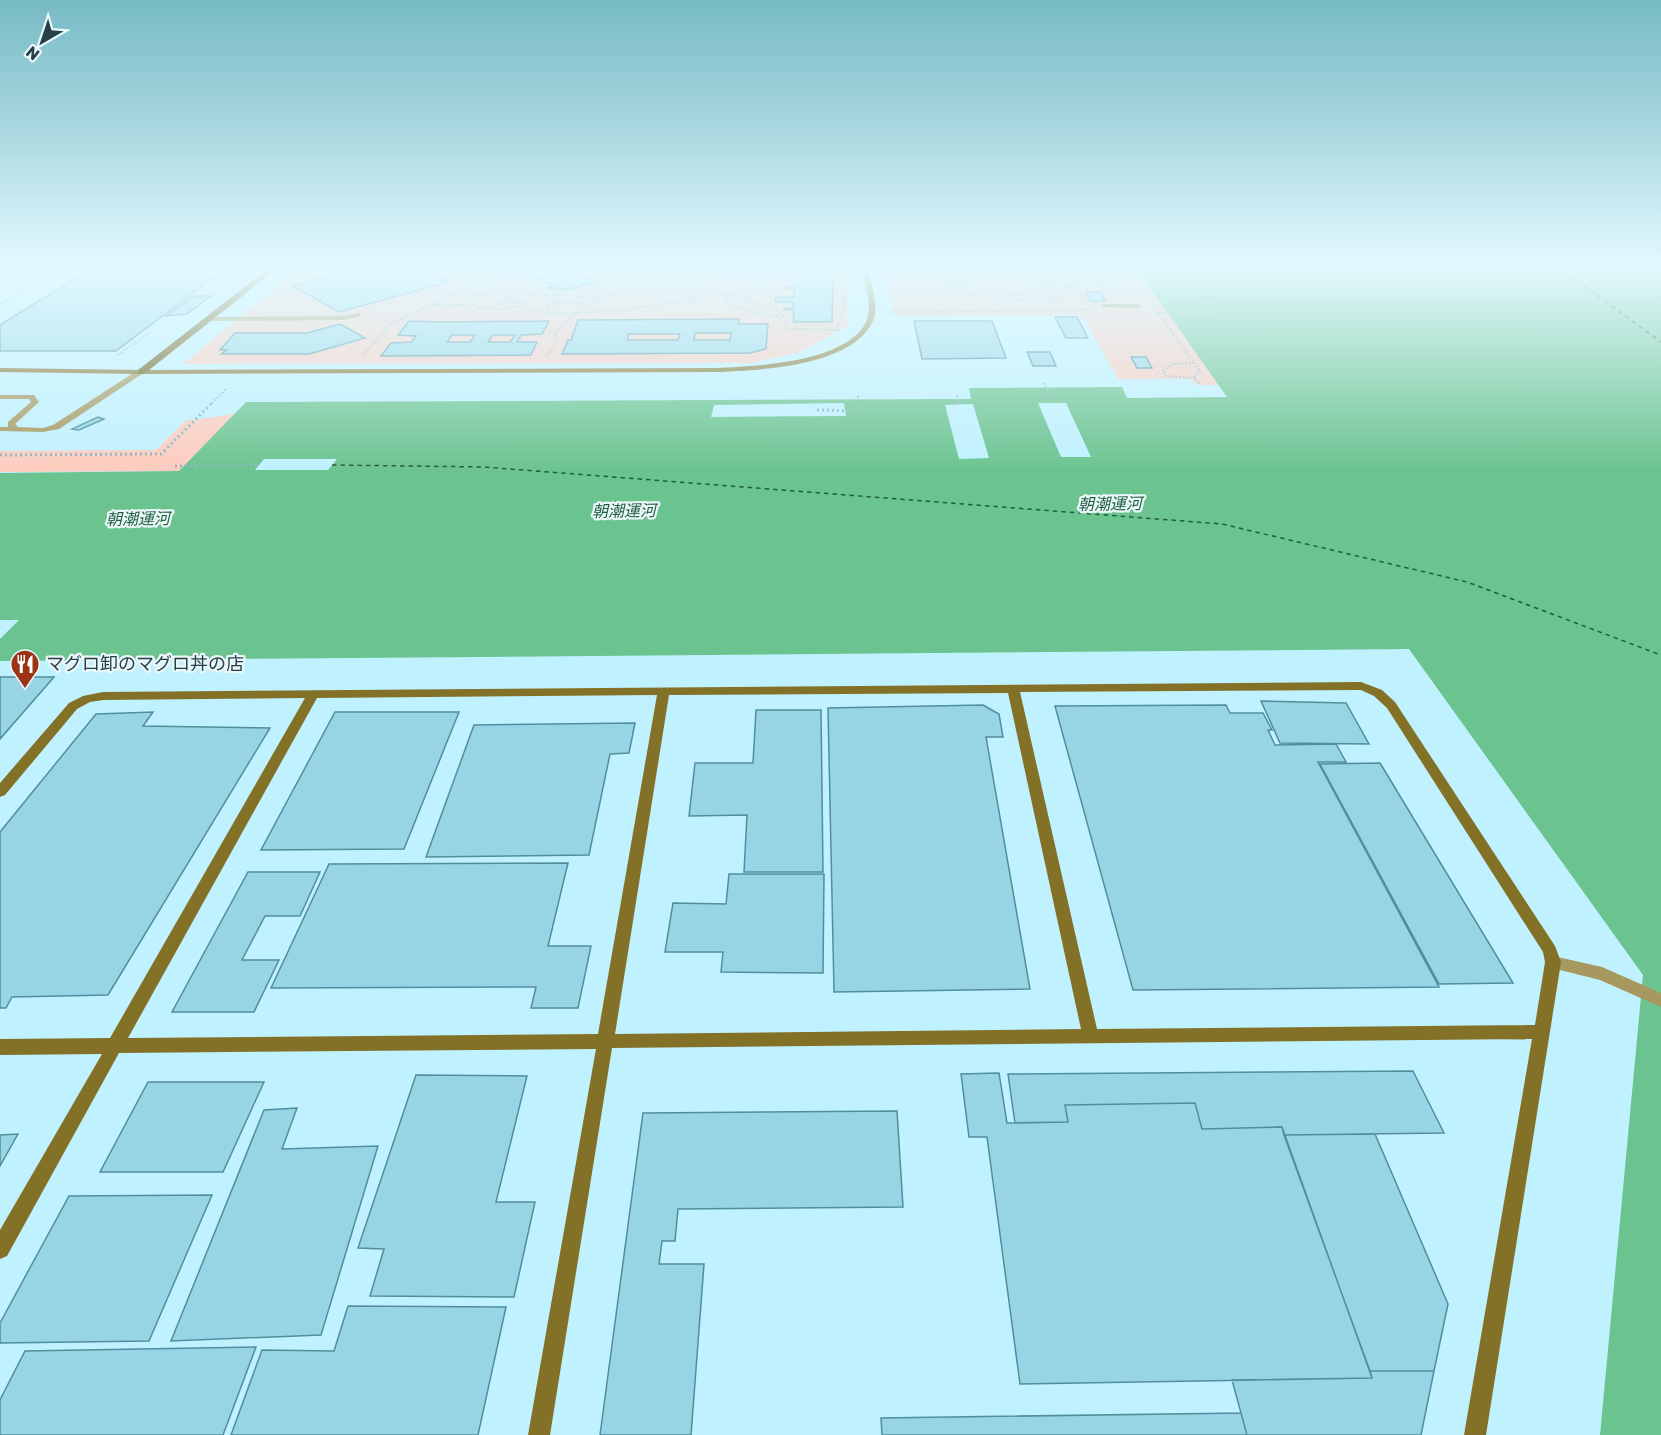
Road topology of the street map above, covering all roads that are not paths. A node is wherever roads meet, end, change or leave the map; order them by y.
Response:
1 (185, 338) edge
2 (855, 338) edge
3 (0, 370) edge
4 (141, 372) junction
5 (0, 397) edge
6 (14, 427) junction
7 (0, 428) edge
8 (1013, 689) junction
9 (664, 691) junction
10 (313, 695) junction
11 (0, 792) edge
12 (1553, 962) junction
13 (1661, 1000) edge
14 (1542, 1032) junction
15 (1091, 1036) junction
16 (604, 1041) junction
17 (116, 1046) junction
18 (0, 1047) edge
19 (0, 1249) edge
20 (539, 1435) edge
21 (1475, 1435) edge

1 - 4 main road
2 - 4 street
3 - 4 street
4 - 6 lane
5 - 6 lane
6 - 7 lane
8 - 9 street
8 - 12 street
8 - 15 street
9 - 10 street
9 - 16 street
10 - 11 street
10 - 17 street
12 - 13 lane
12 - 14 street
14 - 15 street
14 - 21 street
15 - 16 street
16 - 17 street
16 - 20 street
17 - 18 street
17 - 19 street

